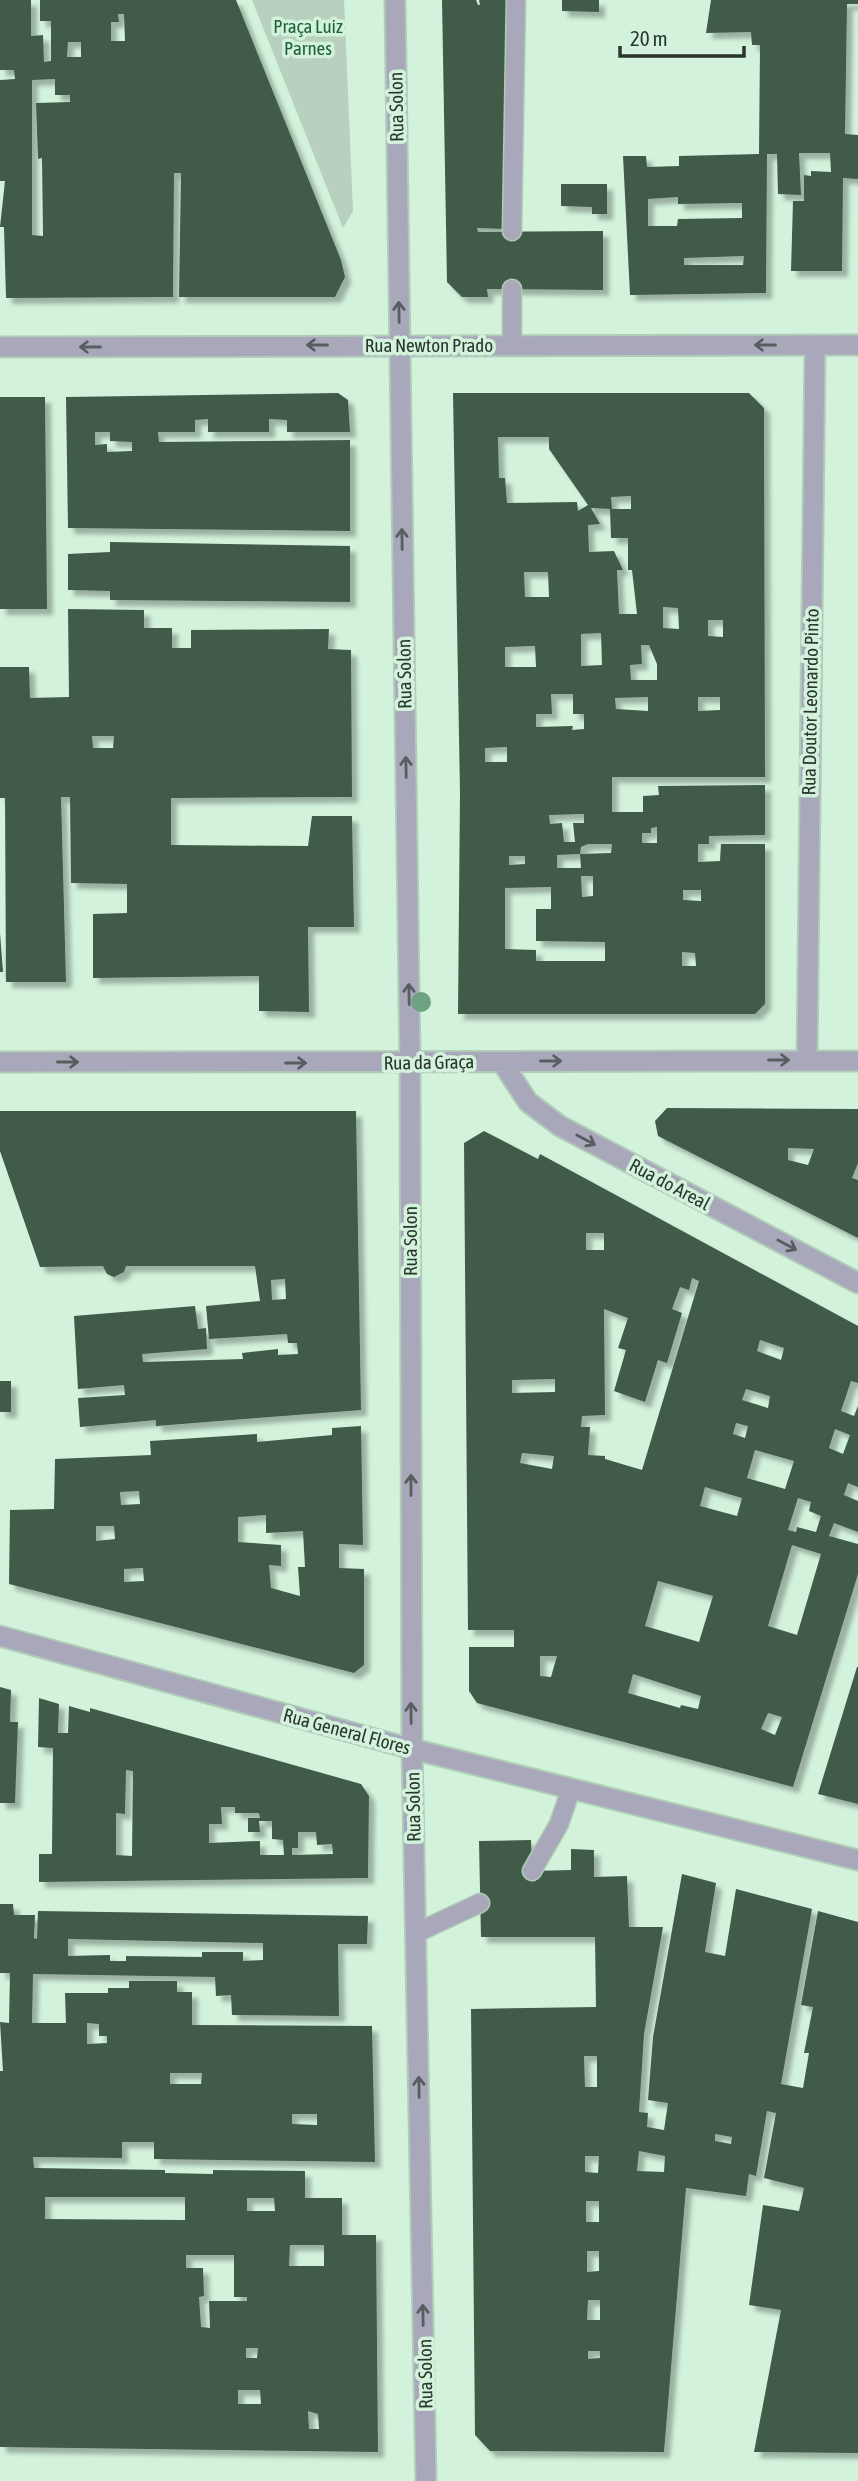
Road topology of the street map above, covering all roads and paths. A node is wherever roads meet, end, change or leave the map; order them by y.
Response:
1 (395, 0) edge
2 (516, 0) edge
3 (512, 231) dead end
4 (512, 289) dead end
5 (512, 344) junction
6 (399, 345) junction
7 (815, 345) junction
8 (858, 345) edge
9 (0, 347) edge
10 (807, 1060) junction
11 (858, 1061) edge
12 (0, 1062) edge
13 (410, 1062) junction
14 (502, 1062) junction
15 (858, 1283) edge
16 (0, 1636) edge
17 (412, 1749) junction
18 (571, 1789) junction
19 (858, 1860) edge
20 (532, 1871) dead end
21 (480, 1903) dead end
22 (416, 1933) junction
23 (426, 2481) edge

6 -> 1 street, Rua Solon
2 - 3 lane
4 - 5 lane
5 - 6 street, Rua Newton Prado
7 -> 5 street, Rua Newton Prado
6 -> 9 street, Rua Newton Prado
13 -> 6 street, Rua Solon
7 - 8 street, Rua Newton Prado
7 - 10 street, Rua Doutor Leonardo Pinto
10 - 11 street, Rua da Graça
14 -> 10 street, Rua da Graça
12 -> 13 street, Rua da Graça
13 - 14 street, Rua da Graça
17 -> 13 street, Rua Solon
14 -> 15 street, Rua do Areal
16 - 17 street, Rua General Flores
17 - 18 street, Rua General Flores
17 - 22 street, Rua Solon
18 - 19 street, Rua General Flores
18 - 20 lane
21 - 22 lane
23 -> 22 street, Rua Solon

